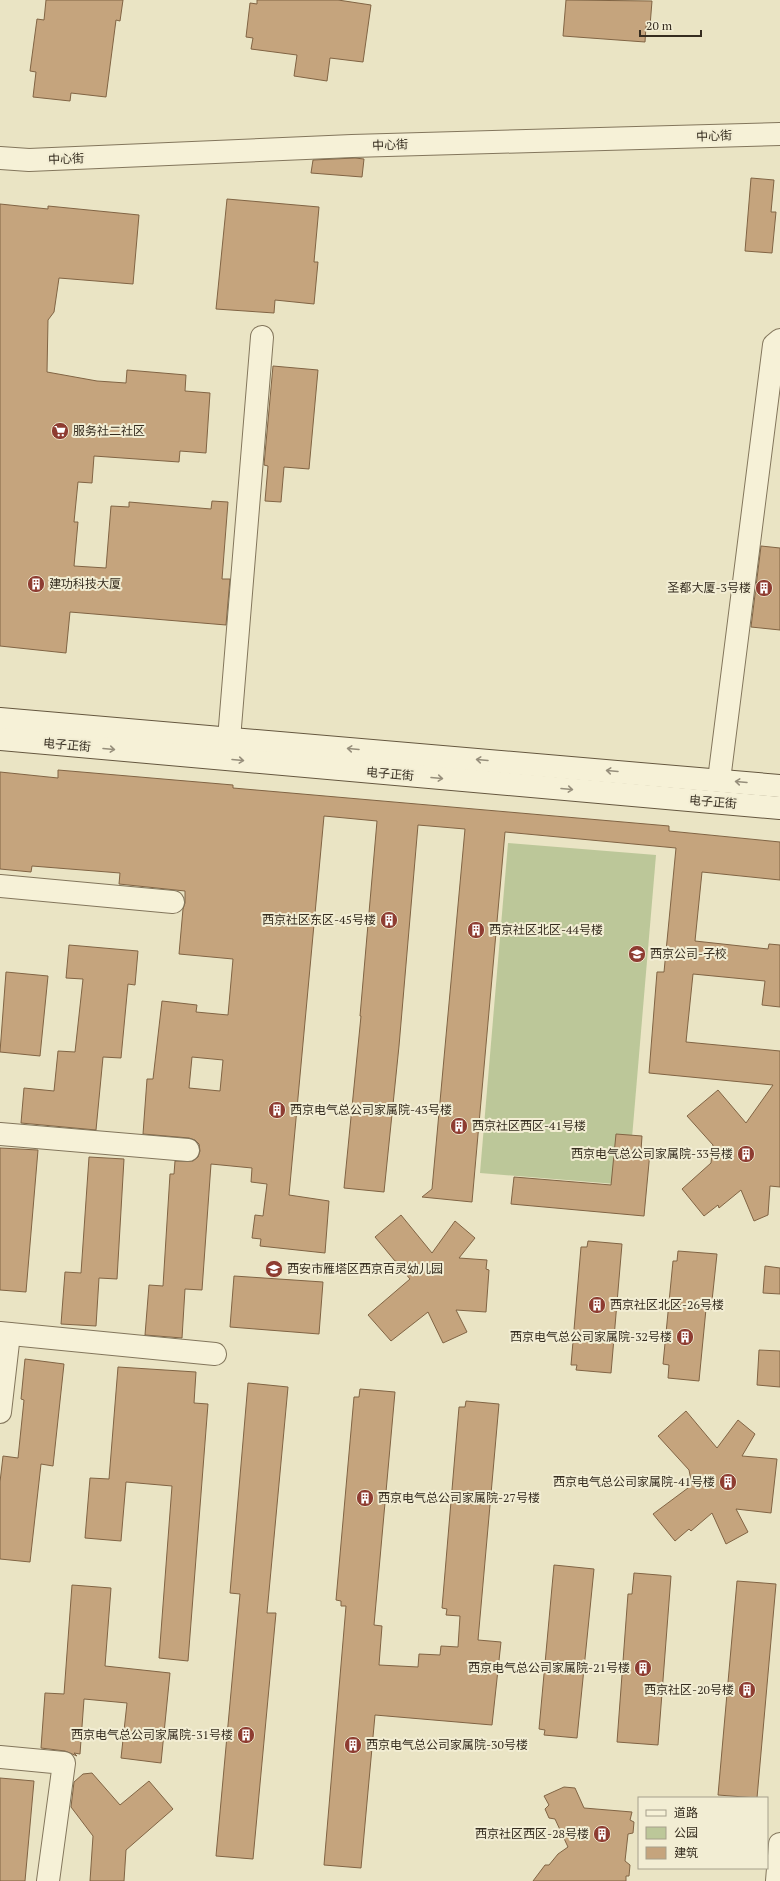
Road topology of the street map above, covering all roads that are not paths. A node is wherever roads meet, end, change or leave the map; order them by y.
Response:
1 (780, 134) edge
2 (0, 158) edge
3 (262, 337) dead end
4 (780, 340) edge
5 (0, 719) edge
6 (0, 739) edge
7 (229, 739) junction
8 (719, 780) junction
9 (780, 786) edge
10 (780, 808) edge
11 (0, 886) edge
12 (173, 902) dead end
13 (0, 1134) edge
14 (188, 1150) dead end
15 (5, 1333) edge
16 (214, 1354) dead end
17 (0, 1412) edge
18 (0, 1757) edge
19 (780, 1844) edge
20 (48, 1881) edge
21 (777, 1881) edge

1 - 2 street, 中心街
3 - 7 street
4 - 8 street
5 - 7 street, 电子正街
6 -> 10 street, 电子正街
8 -> 7 street, 电子正街
9 -> 8 street, 电子正街
11 - 12 street
13 - 14 street
15 - 16 street
15 - 17 street
18 - 20 street
19 - 21 street

